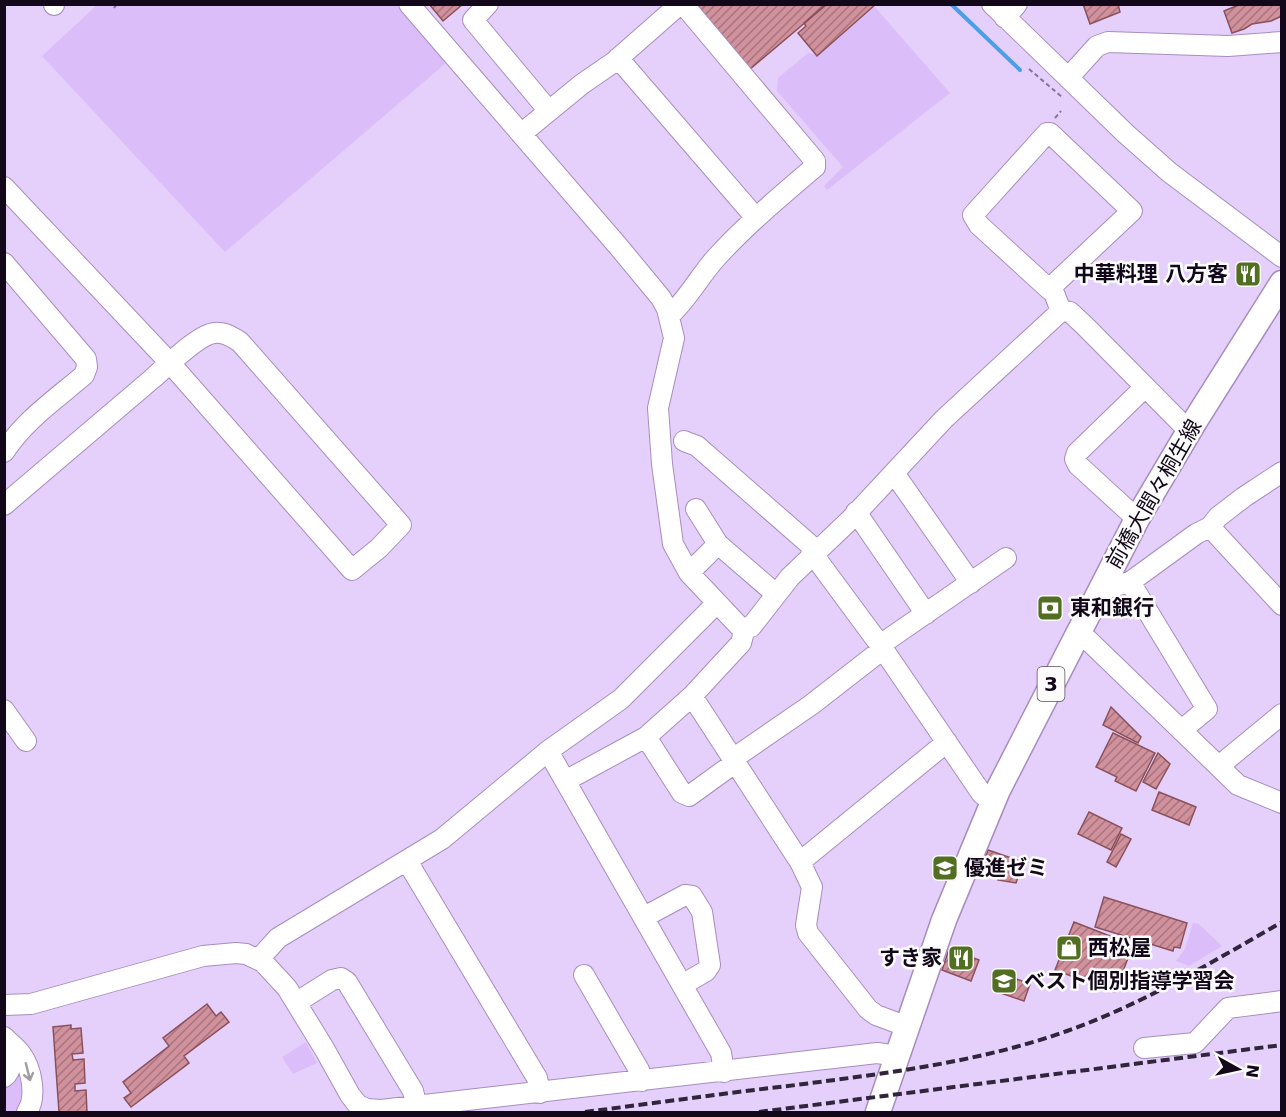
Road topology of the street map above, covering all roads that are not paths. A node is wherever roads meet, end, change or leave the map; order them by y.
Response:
1 (409, 4) edge
2 (488, 4) edge
3 (682, 4) edge
4 (1005, 9) edge
5 (1281, 42) edge
6 (618, 58) junction
7 (1068, 78) junction
8 (549, 111) junction
9 (521, 135) junction
10 (4, 187) edge
11 (756, 218) junction
12 (1281, 257) edge
13 (4, 262) edge
14 (1281, 283) edge
15 (1049, 289) junction
16 (1061, 311) junction
17 (669, 316) junction
18 (170, 363) junction
19 (1145, 387) junction
20 (1189, 431) junction
21 (684, 441) dead end
22 (4, 452) edge
23 (894, 472) junction
24 (1281, 472) edge
25 (4, 505) edge
26 (696, 509) dead end
27 (856, 512) junction
28 (1137, 519) junction
29 (1210, 527) junction
30 (718, 544) junction
31 (818, 548) junction
32 (1006, 558) dead end
33 (689, 573) junction
34 (1131, 582) junction
35 (971, 583) junction
36 (1103, 584) junction
37 (776, 594) junction
38 (716, 604) junction
39 (1281, 605) edge
40 (926, 614) junction
41 (745, 628) junction
42 (1077, 634) junction
43 (882, 647) junction
44 (692, 696) junction
45 (4, 710) edge
46 (1281, 714) edge
47 (1183, 729) junction
48 (646, 737) junction
49 (26, 741) dead end
50 (947, 742) junction
51 (548, 751) junction
52 (735, 760) junction
53 (1219, 766) junction
54 (565, 781) junction
55 (1279, 799) edge
56 (993, 801) junction
57 (407, 861) junction
58 (800, 862) junction
59 (644, 917) junction
60 (259, 959) junction
61 (584, 975) dead end
62 (682, 985) junction
63 (1281, 1001) edge
64 (297, 1002) junction
65 (7, 1005) edge
66 (908, 1027) junction
67 (4, 1028) edge
68 (4, 1037) edge
69 (1144, 1048) dead end
70 (4, 1052) edge
71 (897, 1056) junction
72 (724, 1072) junction
73 (4, 1077) edge
74 (642, 1081) junction
75 (540, 1093) junction
76 (417, 1107) junction
77 (27, 1113) edge
78 (878, 1113) edge

1 - 9 street
2 - 8 street
3 - 6 street
3 - 11 street
4 - 7 street
5 - 7 street
6 - 8 street
6 - 11 street
7 - 12 street
8 - 9 street
9 - 17 street
10 - 18 street
11 - 17 street
13 - 22 street
14 - 20 main road, 前橋大間々桐生線 / 3
15 - 15 street
15 - 16 street
16 - 19 street
16 - 23 street
17 - 33 street
18 - 18 street
18 - 25 street
19 - 20 street
19 - 28 street
20 - 28 main road, 前橋大間々桐生線 / 3
21 - 31 street
23 - 27 street
23 - 35 street
24 - 29 street
26 - 30 street
27 - 31 street
27 - 40 street
28 - 36 main road, 前橋大間々桐生線 / 3
29 - 34 street
29 - 39 street
30 - 33 street
30 - 37 street
31 - 37 street
31 - 43 street
32 - 35 street
33 - 38 street
34 - 36 street
34 - 47 street
35 - 40 street
36 - 42 main road, 前橋大間々桐生線 / 3
37 - 41 street
38 - 41 street
38 - 51 street
40 - 43 street
41 - 44 street
42 - 47 street
42 - 56 main road, 前橋大間々桐生線 / 3
43 - 50 street
43 - 52 street
44 - 48 street
44 - 52 street
45 - 49 street
46 - 53 street
47 - 53 street
48 - 52 street
48 - 54 street
50 - 56 street
50 - 58 street
51 - 54 street
51 - 57 street
52 - 58 street
53 - 55 street
54 - 59 street
56 - 66 main road, 前橋大間々桐生線 / 3
57 - 60 street
57 - 75 street
58 - 66 street
59 - 62 street
59 - 62 street
60 - 64 street
60 - 65 street
61 - 74 street
62 - 72 street
63 - 69 street
64 - 76 street
64 - 76 street
65 - 67 street
66 - 71 main road, 前橋大間々桐生線 / 3
68 -> 77 street
70 - 73 street
71 - 72 street
71 - 78 main road, 前橋大間々桐生線 / 3
72 - 74 street
74 - 75 street
75 - 76 street

